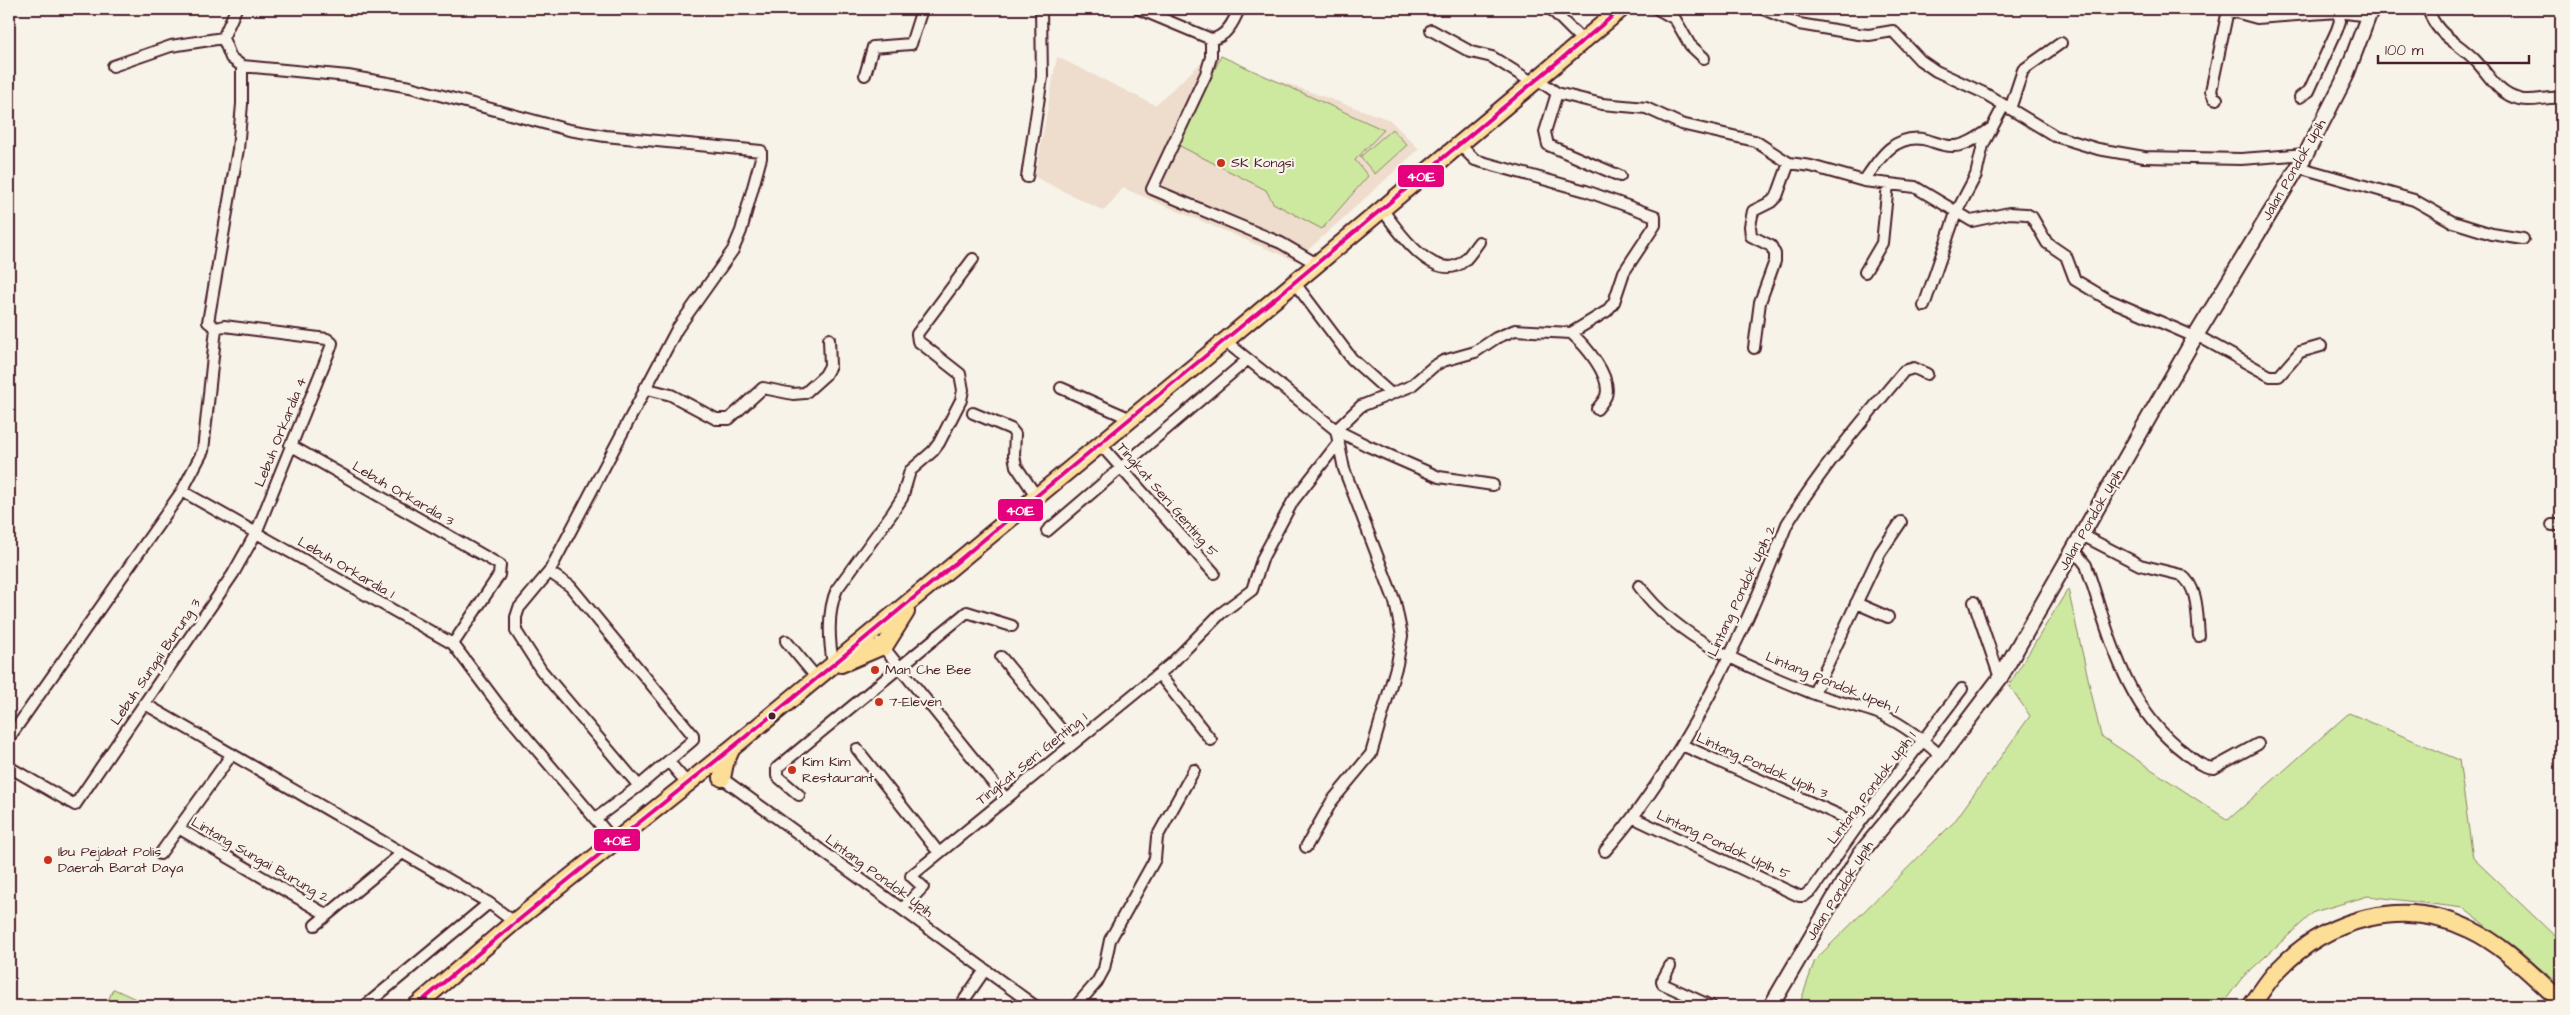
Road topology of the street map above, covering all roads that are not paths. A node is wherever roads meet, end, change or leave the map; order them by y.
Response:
1 (236, 9) edge
2 (922, 9) edge
3 (1042, 9) edge
4 (1139, 9) edge
5 (1239, 9) edge
6 (1551, 9) edge
7 (1621, 9) edge
8 (1657, 9) edge
9 (1763, 9) edge
10 (2226, 9) edge
11 (2428, 9) edge
12 (2338, 12) junction
13 (2370, 12) edge
14 (1431, 30) dead end
15 (223, 38) junction
16 (1211, 39) junction
17 (1582, 40) junction
18 (2061, 43) dead end
19 (1704, 58) dead end
20 (113, 66) dead end
21 (242, 66) junction
22 (865, 75) dead end
23 (1535, 81) junction
24 (1557, 93) junction
25 (2300, 97) dead end
26 (2561, 98) edge
27 (2217, 99) dead end
28 (2007, 107) junction
29 (1992, 128) junction
30 (1459, 144) junction
31 (2306, 154) junction
32 (1788, 163) junction
33 (2298, 167) junction
34 (1620, 176) dead end
35 (1027, 177) dead end
36 (1864, 181) junction
37 (1888, 184) junction
38 (1382, 209) junction
39 (1956, 213) junction
40 (2523, 239) dead end
41 (1479, 242) dead end
42 (973, 258) dead end
43 (1317, 264) junction
44 (1865, 272) dead end
45 (1294, 282) junction
46 (1924, 306) dead end
47 (215, 328) junction
48 (1571, 333) junction
49 (2195, 336) junction
50 (829, 339) dead end
51 (1225, 341) junction
52 (2321, 346) dead end
53 (1754, 348) dead end
54 (1247, 360) junction
55 (1926, 374) dead end
56 (644, 388) junction
57 (1061, 388) dead end
58 (1391, 394) junction
59 (1597, 409) dead end
60 (973, 413) dead end
61 (1132, 419) junction
62 (1336, 430) junction
63 (1339, 442) junction
64 (1100, 444) junction
65 (290, 445) junction
66 (1121, 468) junction
67 (1493, 485) dead end
68 (182, 491) junction
69 (1037, 497) junction
70 (1901, 522) dead end
71 (1046, 532) dead end
72 (256, 533) junction
73 (2082, 534) junction
74 (2074, 550) junction
75 (548, 572) junction
76 (1214, 573) dead end
77 (1639, 586) dead end
78 (921, 593) junction
79 (1974, 602) dead end
80 (1856, 604) junction
81 (1888, 617) dead end
82 (1012, 626) dead end
83 (871, 633) junction
84 (2199, 636) dead end
85 (786, 641) dead end
86 (453, 644) junction
87 (883, 647) junction
88 (1728, 656) junction
89 (1001, 657) dead end
90 (900, 668) junction
91 (824, 671) junction
92 (1158, 674) junction
93 (2000, 678) junction
94 (1962, 689) dead end
95 (1814, 693) junction
96 (145, 704) junction
97 (9, 738) edge
98 (1211, 740) dead end
99 (1924, 741) junction
100 (1072, 744) junction
101 (2258, 744) dead end
102 (1682, 745) junction
103 (732, 748) junction
104 (857, 749) dead end
105 (232, 754) junction
106 (1941, 756) junction
107 (669, 762) junction
108 (9, 767) edge
109 (707, 768) junction
110 (1194, 770) dead end
111 (722, 778) junction
112 (687, 783) junction
113 (640, 786) junction
114 (799, 795) dead end
115 (1006, 799) junction
116 (1634, 818) junction
117 (595, 819) junction
118 (1859, 824) junction
119 (180, 829) junction
120 (614, 841) junction
121 (1306, 847) dead end
122 (1605, 851) dead end
123 (939, 852) junction
124 (160, 854) dead end
125 (401, 854) junction
126 (1799, 896) joint
127 (488, 903) junction
128 (902, 909) junction
129 (327, 915) junction
130 (514, 922) junction
131 (315, 924) dead end
132 (1670, 966) dead end
133 (985, 970) junction
134 (2561, 1001) edge
135 (364, 1006) edge
136 (416, 1006) edge
137 (960, 1006) edge
138 (1035, 1006) edge
139 (1076, 1006) edge
140 (1711, 1006) edge
141 (1771, 1006) edge
142 (2251, 1006) edge

1 - 15 street
2 - 22 street
3 - 35 street
4 - 16 street
5 - 16 street
6 - 17 street
7 - 17 main road
8 - 19 street
9 - 28 street
10 - 12 street
10 - 27 street
11 - 26 street
12 - 13 street
12 - 25 street
13 - 31 main road, Jalan Pondok Upih
14 - 23 street
15 - 20 street
15 - 21 street
16 - 43 street
17 - 23 main road
18 - 28 street
21 - 47 street
21 - 56 street
23 - 24 street
23 - 30 main road
24 - 32 street
24 - 34 street
28 - 29 street
28 - 31 street
29 - 36 street
29 - 39 street
30 - 38 main road
30 - 48 street
31 - 33 main road, Jalan Pondok Upih
32 - 36 street
32 - 53 street
33 - 40 street
33 - 49 main road, Jalan Pondok Upih
36 - 37 street
37 - 39 street
37 - 44 street
38 - 41 street
38 - 43 main road
39 - 46 street
39 - 49 street
42 - 91 street
43 - 45 main road
45 - 51 main road
45 - 58 street
47 - 65 street, Lebuh Orkardia 4
47 - 68 street
48 - 58 street
48 - 59 street
49 - 52 street
49 - 73 main road, Jalan Pondok Upih
50 - 56 street
51 - 54 street
51 - 61 main road
54 - 62 street
54 - 66 street
55 - 88 street, Lintang Pondok Upih 2
56 - 75 street
57 - 61 street
58 - 62 street
60 - 69 street
61 - 64 main road
62 - 63 street
62 - 67 street
63 - 92 street, Tingkat Seri Genting 1
63 - 121 street
64 - 66 street, Tingkat Seri Genting 5
64 - 69 main road
65 - 72 street, Lebuh Orkardia 4
65 - 86 street, Lebuh Orkardia 3
66 - 71 street
66 - 76 street, Tingkat Seri Genting 5
68 - 72 street, Lebuh Orkardia 1
68 - 97 street
69 - 78 main road
70 - 80 street
72 - 86 street, Lebuh Orkardia 1
72 - 96 street, Lebuh Sungai Burung 3
73 - 74 main road, Jalan Pondok Upih
73 - 84 street
74 - 93 main road, Jalan Pondok Upih
74 - 101 street
75 - 107 street
75 - 113 street
77 - 88 street, Lintang Pondok Upeh 1
78 - 83 main road
78 - 87 main road
79 - 93 street
80 - 81 street
80 - 95 street
82 - 90 street
83 - 87 street
83 - 91 main road
85 - 91 street
86 - 117 street, Lebuh Orkardia 1
87 - 90 street
87 - 91 main road
88 - 95 street, Lintang Pondok Upeh 1
88 - 102 street, Lintang Pondok Upih 2
89 - 100 street
90 - 114 street
90 - 115 street
91 - 103 main road
92 - 98 street
92 - 100 street, Tingkat Seri Genting 1
93 - 106 main road, Jalan Pondok Upih
94 - 99 street, Lintang Pondok Upih 1
95 - 99 street, Lintang Pondok Upeh 1
96 - 105 street
96 - 108 street, Lebuh Sungai Burung 3
99 - 106 street, Lintang Pondok Upeh 1
99 - 118 street, Lintang Pondok Upih 1
100 - 115 street, Tingkat Seri Genting 1
102 - 116 street, Lintang Pondok Upih 2
102 - 118 street, Lintang Pondok Upih 3
103 - 109 main road
103 - 111 main road
104 - 123 street
105 - 119 street
105 - 125 street
106 - 141 main road, Jalan Pondok Upih
107 - 112 street
107 - 113 street
109 - 111 street, Lintang Pondok Upih
109 - 112 main road
110 - 139 street
111 - 128 street, Lintang Pondok Upih
112 - 120 main road
113 - 117 street
115 - 123 street, Tingkat Seri Genting 1
116 - 122 street, Lintang Pondok Upih 2
116 - 126 street, Lintang Pondok Upih 5
117 - 120 street, Lebuh Orkardia 1
118 - 126 street, Lintang Pondok Upih 1
119 - 124 street
119 - 129 street, Lintang Sungai Burung 2
120 - 130 main road
123 - 128 street, Tingkat Seri Genting 1
125 - 127 street
125 - 129 street
127 - 130 street
127 - 135 street
128 - 133 street, Lintang Pondok Upih
129 - 131 street
130 - 136 main road
132 - 140 street
133 - 137 street
133 - 138 street, Lintang Pondok Upih
134 - 142 main road

